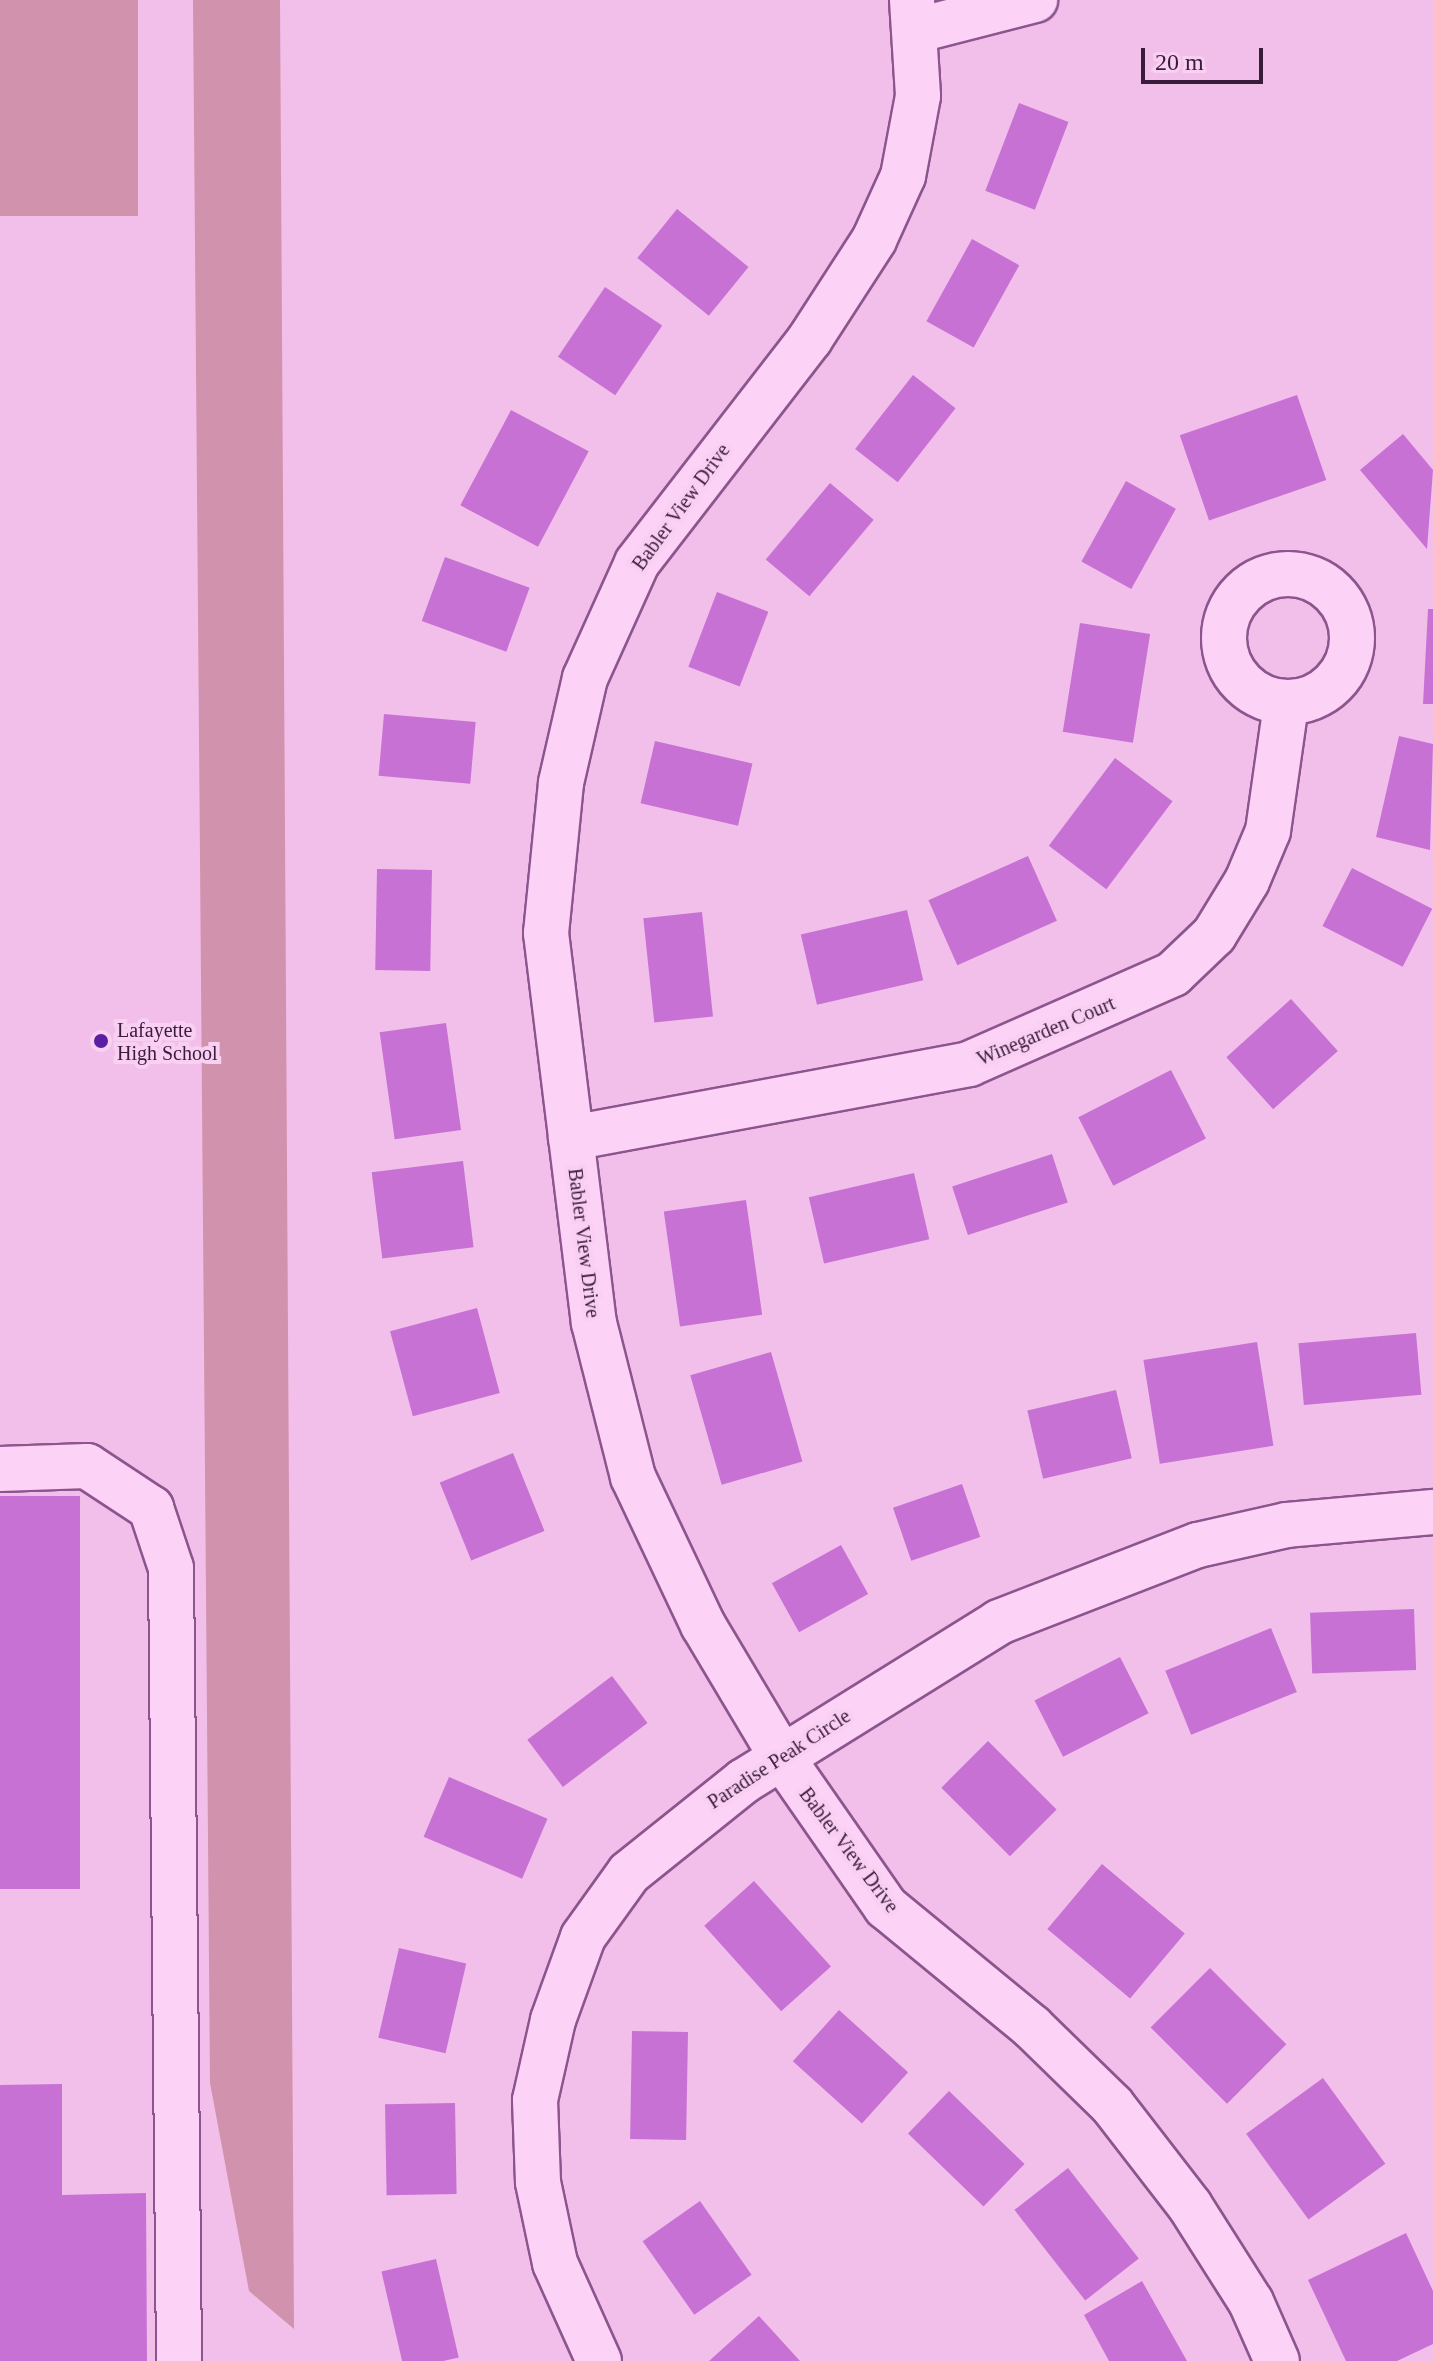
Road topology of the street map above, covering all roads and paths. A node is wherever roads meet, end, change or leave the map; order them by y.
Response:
1 (1035, 0) edge
2 (915, 15) edge
3 (1286, 704) dead end
4 (571, 1138) junction
5 (0, 1469) edge
6 (1433, 1512) edge
7 (781, 1756) junction
8 (179, 2361) edge
9 (599, 2361) edge
10 (1277, 2361) edge

1 - 2 street
2 - 4 street, Babler View Drive
3 - 4 street, Winegarden Court
4 - 7 street, Babler View Drive
5 - 8 street
6 - 7 street, Paradise Peak Circle
7 - 9 street, Paradise Peak Circle
7 - 10 street, Babler View Drive

